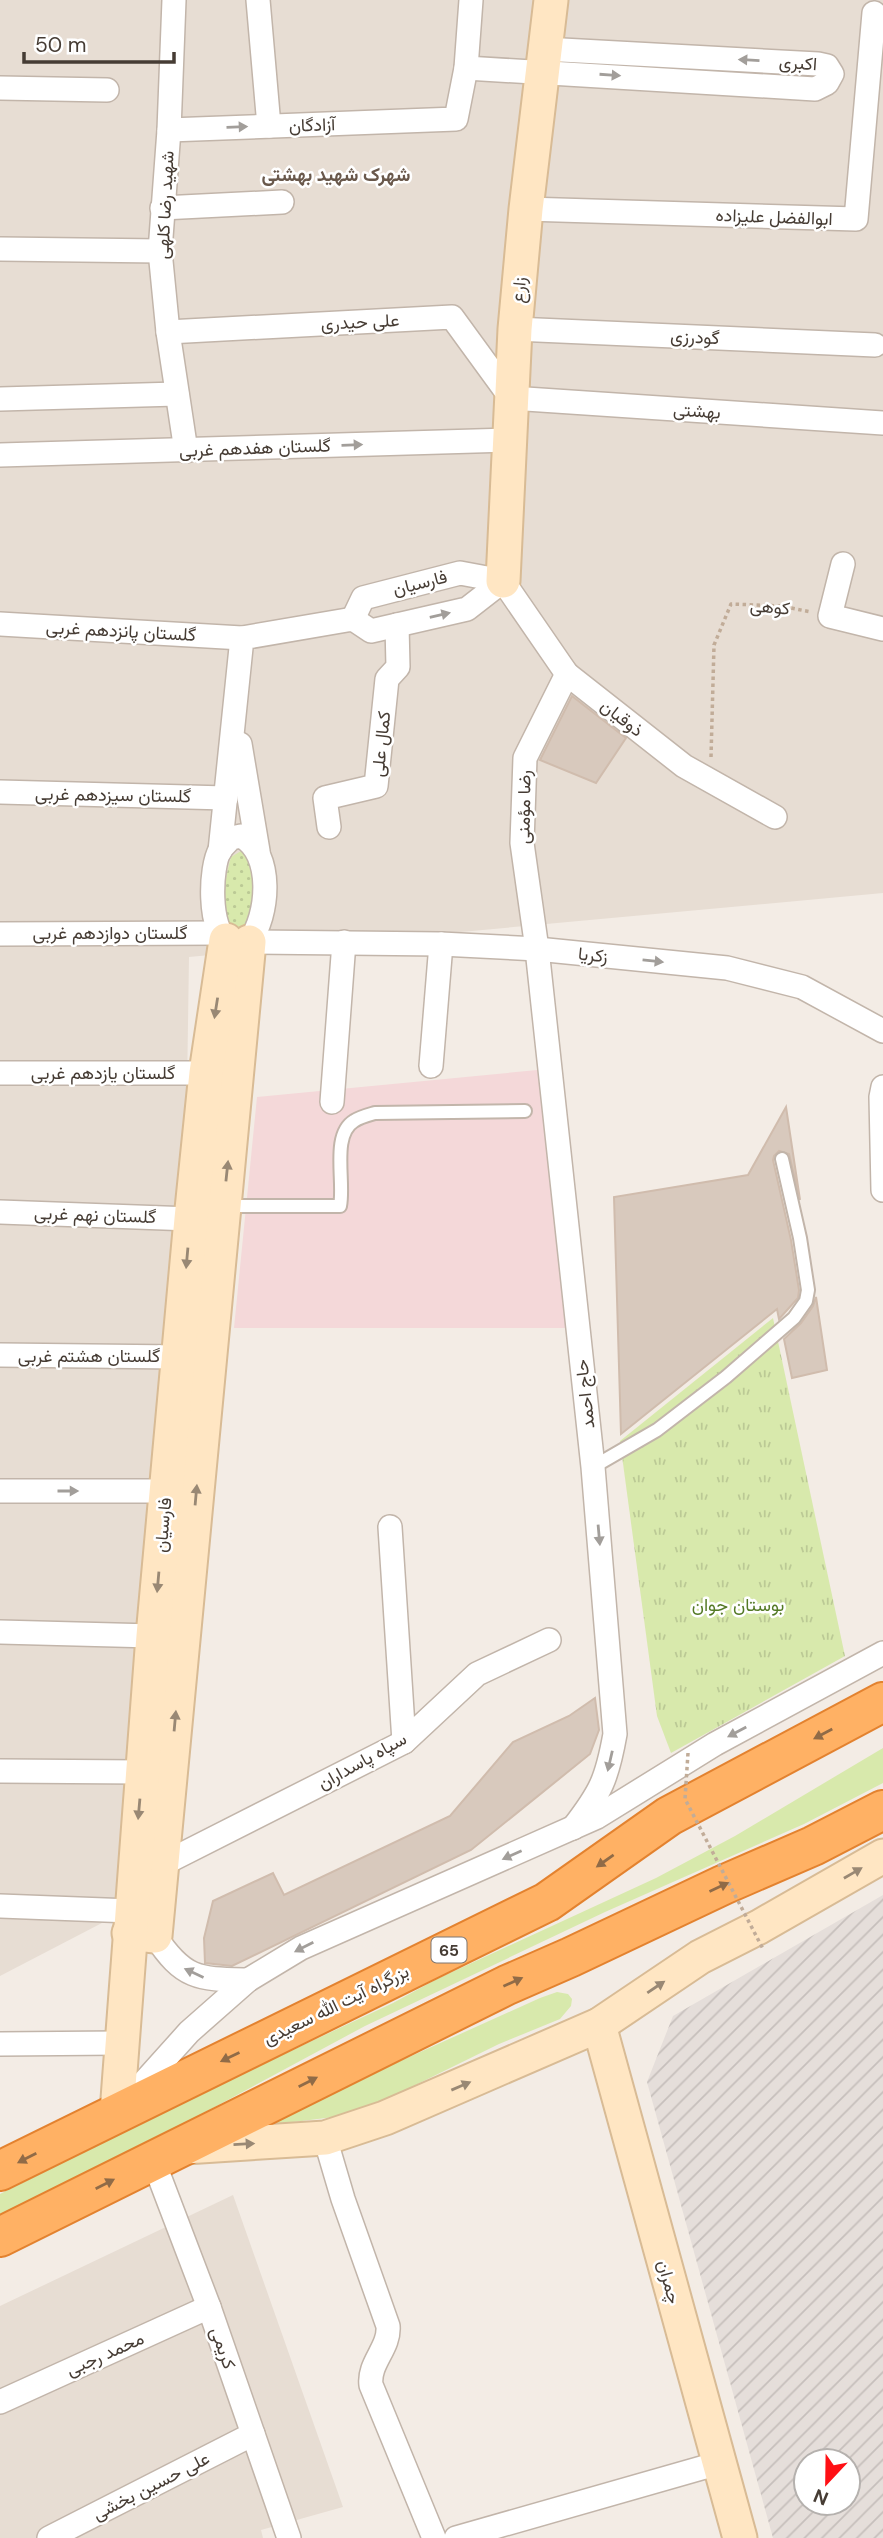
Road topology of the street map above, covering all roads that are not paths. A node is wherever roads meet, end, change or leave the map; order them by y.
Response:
1 (174, 0) edge
2 (258, 0) edge
3 (471, 0) edge
4 (551, 0) edge
5 (874, 13) dead end
6 (685, 57) junction
7 (543, 60) junction
8 (466, 68) junction
9 (684, 80) junction
10 (0, 88) edge
11 (107, 90) dead end
12 (269, 126) junction
13 (169, 130) junction
14 (282, 202) dead end
15 (162, 208) junction
16 (526, 209) junction
17 (0, 249) edge
18 (160, 251) junction
19 (515, 329) junction
20 (168, 332) junction
21 (875, 345) dead end
22 (177, 394) junction
23 (511, 398) junction
24 (0, 400) edge
25 (883, 423) edge
26 (509, 440) junction
27 (186, 451) junction
28 (0, 455) edge
29 (843, 564) dead end
30 (503, 581) junction
31 (353, 619) junction
32 (0, 624) edge
33 (397, 625) junction
34 (883, 629) edge
35 (242, 638) junction
36 (567, 674) junction
37 (235, 717) junction
38 (0, 792) edge
39 (226, 798) junction
40 (775, 817) dead end
41 (329, 827) dead end
42 (220, 850) junction
43 (258, 851) junction
44 (0, 933) edge
45 (240, 933) junction
46 (344, 942) junction
47 (442, 944) junction
48 (537, 949) junction
49 (883, 1031) edge
50 (431, 1066) dead end
51 (0, 1073) edge
52 (206, 1073) junction
53 (883, 1087) edge
54 (332, 1102) dead end
55 (525, 1111) dead end
56 (782, 1159) dead end
57 (883, 1190) edge
58 (223, 1206) junction
59 (0, 1212) edge
60 (191, 1219) junction
61 (0, 1355) edge
62 (179, 1356) junction
63 (593, 1467) junction
64 (0, 1491) edge
65 (166, 1491) junction
66 (390, 1527) dead end
67 (0, 1632) edge
68 (153, 1636) junction
69 (549, 1640) dead end
70 (883, 1653) edge
71 (883, 1702) edge
72 (404, 1742) junction
73 (0, 1771) edge
74 (142, 1772) junction
75 (883, 1810) edge
76 (669, 1816) junction
77 (597, 1817) junction
78 (573, 1828) junction
79 (883, 1856) edge
80 (161, 1865) junction
81 (0, 1906) edge
82 (138, 1926) junction
83 (248, 1980) junction
84 (599, 2025) junction
85 (120, 2043) junction
86 (0, 2044) edge
87 (117, 2112) junction
88 (325, 2138) junction
89 (164, 2154) junction
90 (0, 2171) edge
91 (0, 2237) edge
92 (209, 2307) junction
93 (0, 2402) edge
94 (253, 2434) junction
95 (719, 2463) junction
96 (49, 2538) edge
97 (289, 2538) edge
98 (434, 2538) edge
99 (456, 2538) edge
100 (740, 2538) edge

1 - 13 street, شهید رضا کلهی
2 - 12 street
3 - 8 street
4 - 7 street, زارع
5 - 16 street, ابوالفضل علیزاده
6 - 7 street, اکبری
6 - 9 street
9 -> 6 street, اکبری
7 - 8 street
7 -> 9 street, اکبری
7 - 16 street, زارع
8 - 12 street, آزادگان
10 - 11 street
13 -> 12 street, آزادگان
13 - 15 street, شهید رضا کلهی
14 - 15 street
15 - 18 street, شهید رضا کلهی
16 - 19 street, زارع
17 - 18 street
18 - 20 street, شهید رضا کلهی
19 - 21 street, گودرزی
19 - 23 street, زارع
20 - 22 street, شهید رضا کلهی
20 - 23 street, علی حیدری
22 - 24 street
22 - 27 street, شهید رضا کلهی
23 - 25 street, بهشتی
23 - 26 street, زارع
27 -> 26 street, گلستان هفدهم غربی
26 - 30 street, زارع
27 - 28 street, گلستان هفدهم غربی
29 - 34 street
30 - 31 street, فارسیان
33 -> 30 street, فارسیان
30 - 36 street, ذوقیان
31 - 33 street, فارسیان
31 - 35 street, فارسیان
32 - 35 street, گلستان پانزدهم غربی
33 - 41 street, کمال علی
35 - 37 street
36 - 40 street, ذوقیان
36 - 48 street, رضا مؤمنی
37 - 39 street
37 - 43 street
38 - 39 street, گلستان سیزدهم غربی
39 - 42 street
42 - 43 street
42 - 45 street
43 - 45 street
44 - 45 street, گلستان دوازدهم غربی
45 - 46 street, زکریا
45 -> 52 street, فارسیان
58 -> 45 street, فارسیان
46 - 47 street, زکریا
46 - 54 street
47 - 48 street, زکریا
47 - 50 street
48 -> 49 street, زکریا
48 - 63 street, حاج احمد
51 - 52 street, گلستان یازدهم غربی
52 - 60 street, فارسیان
53 - 57 street
55 - 58 lane
56 - 63 lane
80 -> 58 street, فارسیان
59 - 60 street, گلستان نهم غربی
60 -> 62 street, فارسیان
61 - 62 street, گلستان هشتم غربی
62 - 65 street, فارسیان
63 -> 78 street, حاج احمد
64 -> 65 street
65 -> 68 street, فارسیان
66 - 72 street
67 - 68 street
68 - 74 street, فارسیان
69 - 72 street, سپاه پاسداران
70 -> 77 street
71 -> 76 highway, بزرگراه آیت الله سعیدی / 65
72 - 80 street, سپاه پاسداران
73 - 74 street
74 -> 82 street, فارسیان
89 -> 75 highway
76 - 77 street
76 -> 87 highway, بزرگراه آیت الله سعیدی / 65
77 - 78 street
78 -> 83 street
84 -> 79 street
80 - 82 street, فارسیان
81 - 82 street
83 -> 82 street
82 - 85 street, فارسیان
83 - 87 street
88 -> 84 street
84 - 95 street, چمران
85 - 86 street
85 - 87 street, فارسیان
87 -> 90 highway, بزرگراه آیت الله سعیدی / 65
89 -> 88 street
88 - 98 street
91 -> 89 highway
89 - 92 street, کریمی
92 - 93 street, محمد رجبی
92 - 94 street, کریمی
94 - 96 street, علی حسین بخشی
94 - 97 street, کریمی
95 - 99 street
95 - 100 street, چمران

